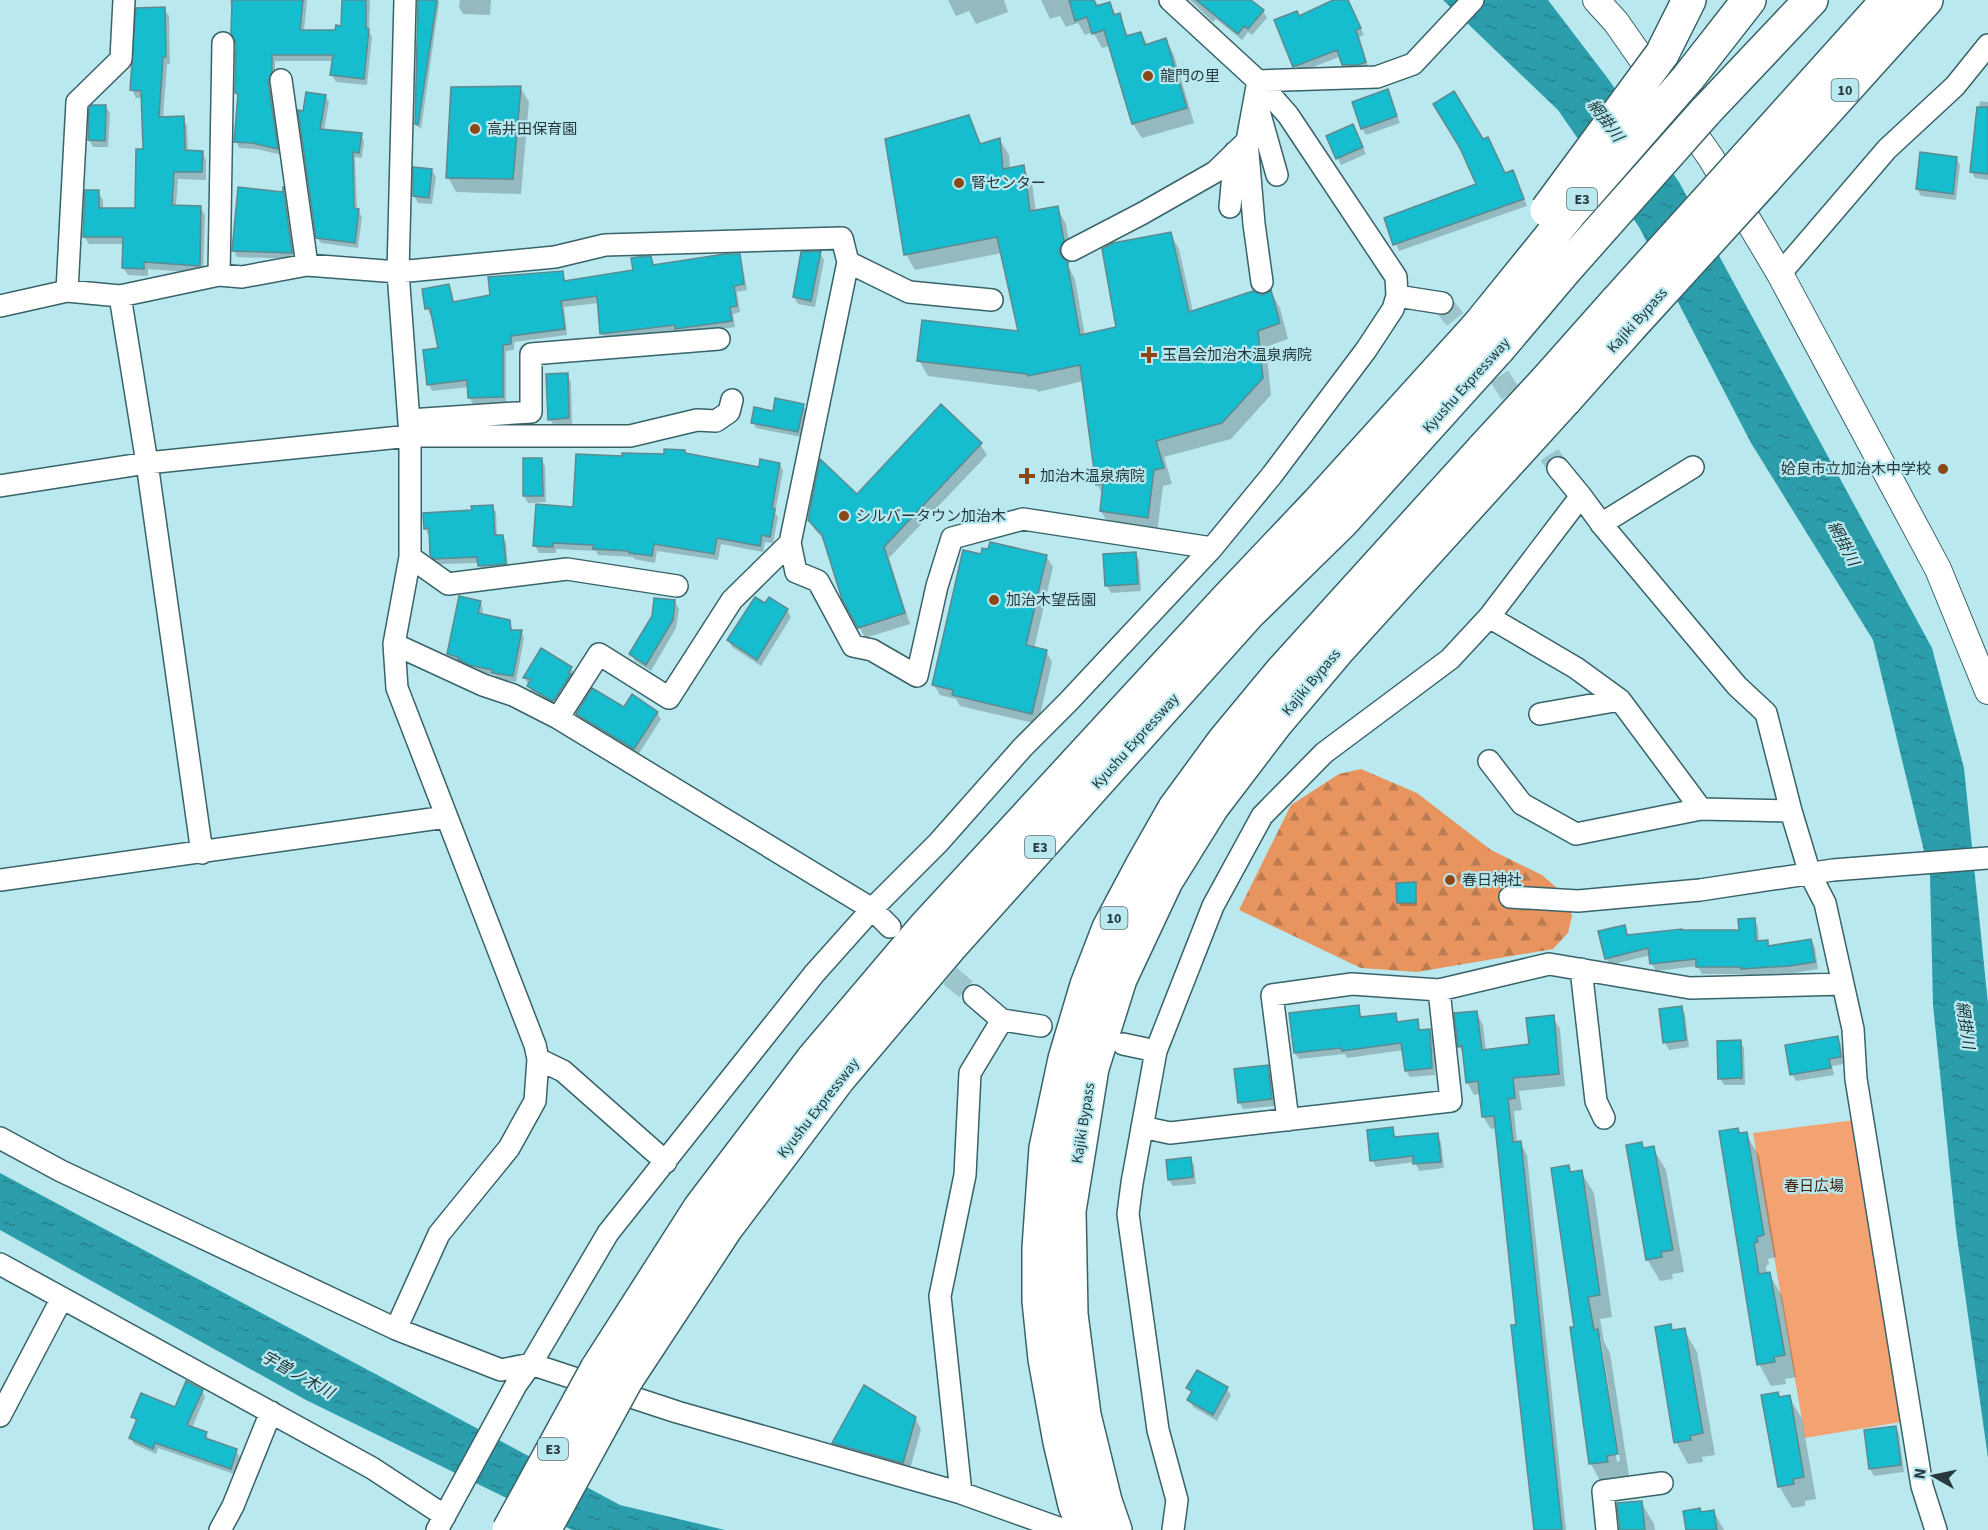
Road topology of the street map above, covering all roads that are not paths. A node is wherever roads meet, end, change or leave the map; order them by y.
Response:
1 (124, 0) edge
2 (405, 0) edge
3 (1170, 0) edge
4 (1473, 0) edge
5 (1596, 0) edge
6 (1689, 0) edge
7 (1749, 0) edge
8 (1791, 0) edge
9 (1811, 0) edge
10 (1888, 0) edge
11 (1926, 0) edge
12 (223, 43) dead end
13 (1988, 45) edge
14 (281, 80) dead end
15 (1257, 90) junction
16 (1705, 112) junction
17 (1241, 147) junction
18 (1755, 170) junction
19 (1277, 175) dead end
20 (1230, 207) dead end
21 (1072, 250) dead end
22 (848, 262) junction
23 (307, 265) junction
24 (398, 272) junction
25 (1780, 274) junction
26 (219, 275) junction
27 (1262, 282) dead end
28 (67, 291) junction
29 (120, 296) junction
30 (1397, 296) junction
31 (992, 300) dead end
32 (0, 306) edge
33 (1472, 321) junction
34 (719, 339) dead end
35 (732, 400) dead end
36 (410, 428) junction
37 (147, 463) junction
38 (1693, 466) dead end
39 (1558, 468) tunnel mouth
40 (0, 486) edge
41 (1581, 496) junction
42 (1601, 524) junction
43 (790, 543) junction
44 (1212, 548) junction
45 (410, 557) junction
46 (677, 586) dead end
47 (1489, 617) junction
48 (393, 644) junction
49 (1988, 691) edge
50 (1620, 700) junction
51 (1540, 714) dead end
52 (558, 717) junction
53 (1489, 761) dead end
54 (1701, 809) junction
55 (1791, 811) junction
56 (446, 817) junction
57 (202, 853) junction
58 (1988, 858) edge
59 (1810, 874) junction
60 (0, 880) edge
61 (1510, 897) dead end
62 (872, 909) junction
63 (891, 927) dead end
64 (1581, 969) junction
65 (1843, 984) junction
66 (1439, 990) junction
67 (974, 996) tunnel mouth
68 (1002, 1020) junction
69 (1041, 1026) dead end
70 (1123, 1044) dead end
71 (1156, 1051) junction
72 (538, 1059) junction
73 (1604, 1118) dead end
74 (1288, 1120) junction
75 (1142, 1127) junction
76 (0, 1138) edge
77 (666, 1162) junction
78 (0, 1263) edge
79 (62, 1298) junction
80 (396, 1329) junction
81 (531, 1364) junction
82 (612, 1375) junction
83 (271, 1412) junction
84 (0, 1416) edge
85 (1662, 1483) dead end
86 (961, 1493) junction
87 (445, 1517) edge
88 (1089, 1519) edge
89 (220, 1530) edge
90 (509, 1530) edge
91 (544, 1530) edge
92 (1173, 1530) edge
93 (1607, 1530) edge
94 (1936, 1530) edge

1 - 28 street
2 - 24 street
3 - 15 street
4 - 15 street
5 - 25 street
6 - 33 highway, bridge
7 - 33 highway, Kyushu Expressway / E3, bridge
8 - 16 highway, Kyushu Expressway / E3
9 - 16 highway
10 - 18 highway, Kajiki Bypass / 10
11 - 18 highway, Kajiki Bypass / 10
12 - 26 street
13 - 25 street
14 - 23 street
15 - 17 street
15 - 19 street
15 - 30 street
16 - 33 highway, Kyushu Expressway / E3, bridge
17 - 20 street
17 - 21 street
17 - 27 street
18 - 88 highway, Kajiki Bypass / 10, bridge
22 - 24 street
22 - 31 street
22 - 43 street
23 - 24 street
23 - 26 street
24 - 36 street
25 - 49 street
26 - 29 street
28 - 29 street
28 - 32 street
29 - 37 street
30 - 33 street
30 - 44 street
33 - 82 highway, Kyushu Expressway / E3
33 - 82 highway, Kyushu Expressway / E3
34 - 36 street
35 - 36 street
36 - 37 street
36 - 45 street
37 - 40 street
37 - 57 street
38 - 42 street
39 - 41 street
41 - 42 street
41 - 47 street
42 - 55 street
43 - 44 street
43 - 52 street
44 - 62 street
45 - 46 street
45 - 48 street
47 - 50 street
47 - 71 street
48 - 52 street
48 - 56 street
50 - 51 street
50 - 54 street
52 - 62 street
53 - 54 street
54 - 55 street
55 - 59 street
56 - 57 street
56 - 72 street
57 - 60 street
58 - 59 street
59 - 61 street
59 - 65 street
62 - 63 street
62 - 77 street
64 - 65 street
64 - 66 street
64 - 73 street
65 - 94 street
66 - 74 street
66 - 74 street
67 - 68 street
68 - 69 street
68 - 86 street
70 - 71 street
71 - 75 street
72 - 77 street
72 - 80 street
74 - 75 street
75 - 92 street
76 - 80 street
77 - 81 street
78 - 79 street
79 - 83 street
79 - 84 street
80 - 81 street
81 - 86 street
81 - 87 street
82 - 90 highway, Kyushu Expressway / E3, bridge
82 - 91 highway, Kyushu Expressway / E3, bridge
83 - 87 street
83 - 89 street
85 - 93 street
86 - 88 street

